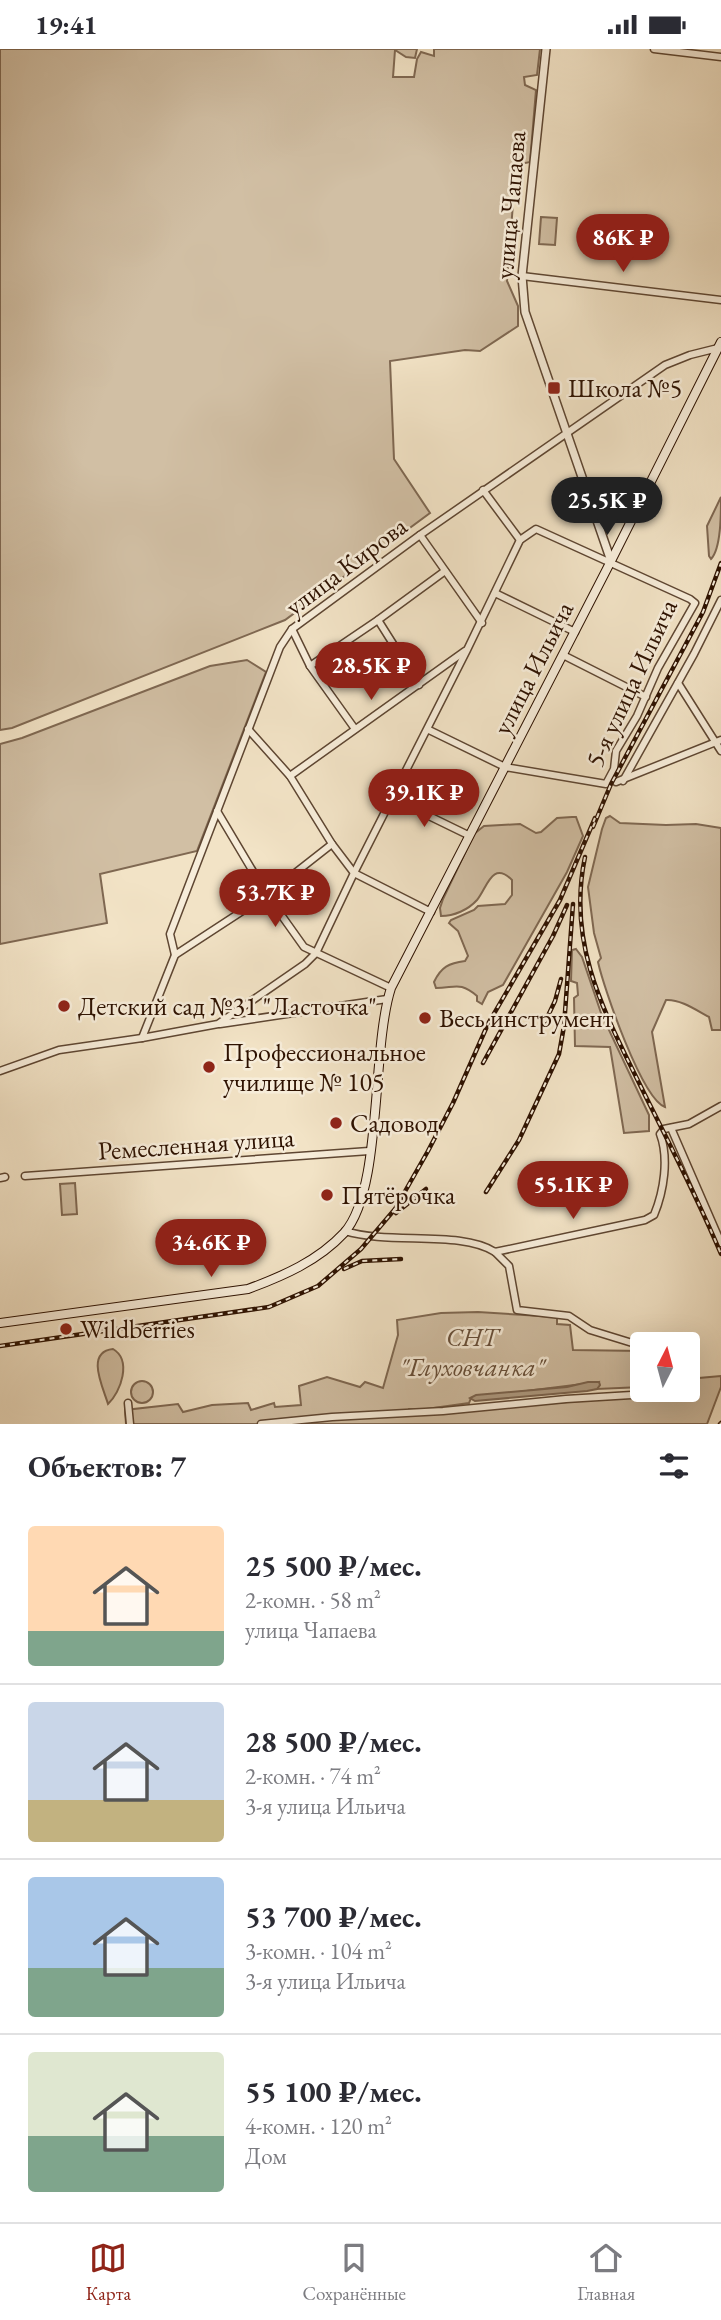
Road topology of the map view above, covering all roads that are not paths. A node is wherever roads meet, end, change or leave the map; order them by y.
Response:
1 (546, 49) edge
2 (654, 49) edge
3 (721, 57) edge
4 (522, 276) junction
5 (721, 300) edge
6 (720, 346) edge
7 (567, 434) junction
8 (483, 490) junction
9 (420, 535) junction
10 (520, 540) junction
11 (611, 561) junction
12 (445, 571) junction
13 (495, 593) junction
14 (720, 603) edge
15 (721, 615) edge
16 (378, 620) junction
17 (482, 623) junction
18 (292, 629) junction
19 (575, 632) junction
20 (467, 650) junction
21 (563, 655) junction
22 (310, 666) junction
23 (678, 683) junction
24 (419, 685) junction
25 (646, 697) junction
26 (248, 729) junction
27 (355, 729) junction
28 (427, 730) junction
29 (718, 742) edge
30 (721, 751) edge
31 (505, 768) junction
32 (290, 776) junction
33 (393, 798) junction
34 (217, 811) junction
35 (468, 835) junction
36 (331, 843) junction
37 (354, 873) junction
38 (267, 895) junction
39 (431, 912) junction
40 (316, 953) junction
41 (175, 955) junction
42 (391, 988) junction
43 (387, 999) junction
44 (218, 1024) junction
45 (142, 1038) junction
46 (0, 1071) edge
47 (721, 1105) edge
48 (671, 1128) junction
49 (369, 1151) junction
50 (25, 1176) dead end
51 (345, 1231) junction
52 (721, 1243) edge
53 (495, 1252) junction
54 (0, 1323) edge
55 (630, 1342) edge
56 (630, 1395) edge
57 (128, 1403) dead end
58 (130, 1424) edge
59 (261, 1424) edge

1 - 4 street, улица Чапаева
2 - 3 street
4 - 5 street
4 - 7 street, улица Чапаева
6 - 7 street, улица Кирова
6 - 11 main road, улица Ильича
7 - 8 street, улица Кирова
7 - 11 street, улица Чапаева
8 - 9 street, улица Кирова
8 - 10 street
9 - 12 street
9 - 18 street, улица Кирова
10 - 11 street
10 - 13 street
11 - 19 main road, улица Ильича
11 - 25 street, 5-я улица Ильича
12 - 16 street
12 - 17 street
13 - 17 street
13 - 19 street
14 - 15 street
14 - 23 street
16 - 22 street
16 - 24 street
17 - 20 street
18 - 22 street
18 - 26 street, улица Кирова
19 - 21 main road, улица Ильича
20 - 24 street
20 - 28 street
21 - 25 street
21 - 31 main road, улица Ильича
22 - 27 street
23 - 29 street
23 - 29 street
24 - 27 street
25 - 31 street, 5-я улица Ильича
26 - 32 street
26 - 34 street, улица Кирова
27 - 32 street
28 - 31 street
28 - 33 street
29 - 30 street
31 - 35 main road, улица Ильича
32 - 36 street
33 - 35 street
33 - 37 street
34 - 38 street
34 - 41 street, улица Кирова
35 - 39 main road, улица Ильича
36 - 37 street
36 - 38 street
37 - 39 street
37 - 40 street
38 - 40 street
38 - 41 street
39 - 42 main road, улица Ильича
40 - 42 street
40 - 44 street
41 - 45 street
42 - 43 main road, улица Ильича
43 - 44 street
43 - 49 main road, улица Ильича
44 - 45 street
45 - 46 street
47 - 48 street
48 - 52 street
48 - 53 street
49 - 50 street, Ремесленная улица
49 - 51 main road, улица Ильича
51 - 53 street
51 - 54 main road, улица Ильича
53 - 55 street
56 - 59 street
57 - 58 street

